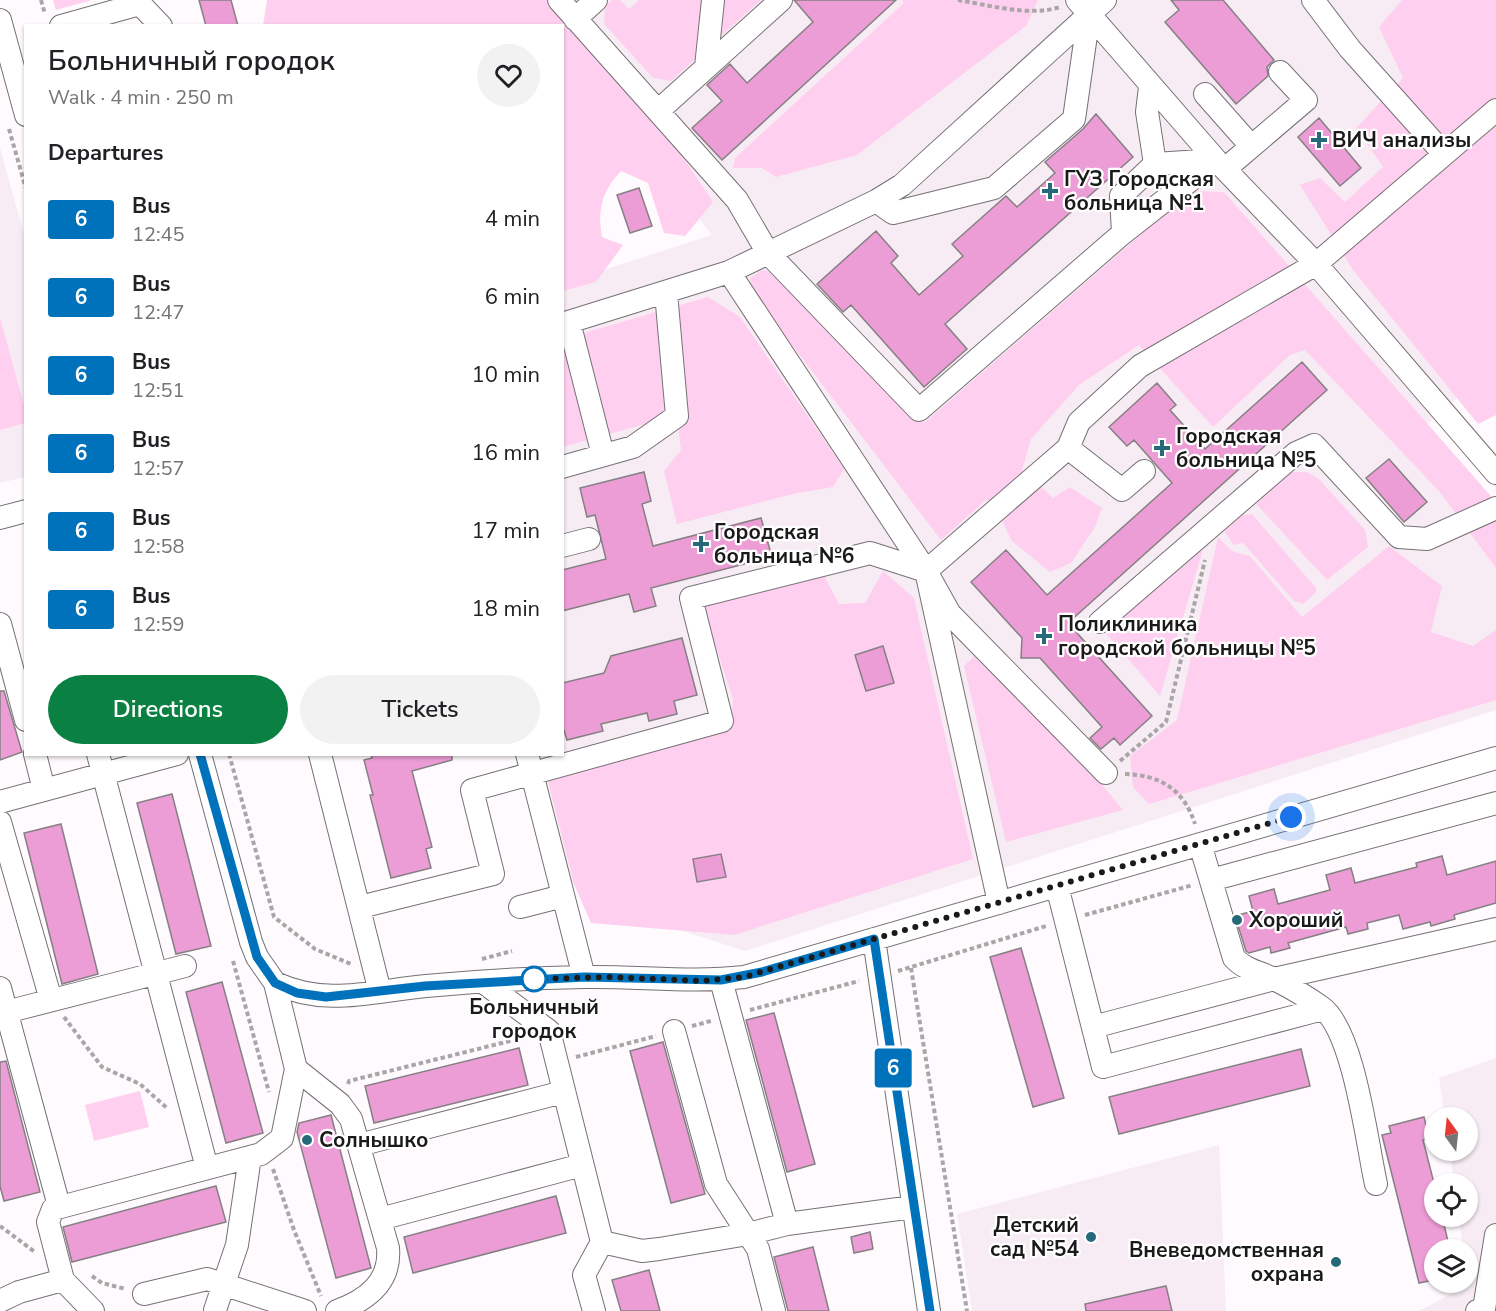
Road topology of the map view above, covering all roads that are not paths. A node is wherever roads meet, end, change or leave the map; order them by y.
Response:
1 (559, 0) edge
2 (596, 0) edge
3 (713, 0) edge
4 (781, 0) edge
5 (1313, 0) edge
6 (139, 2) edge
7 (1087, 4) edge
8 (575, 19) junction
9 (68, 24) edge
10 (159, 24) edge
11 (8, 34) edge
12 (706, 67) junction
13 (1280, 72) dead end
14 (1150, 87) junction
15 (1205, 94) dead end
16 (1496, 110) edge
17 (658, 111) junction
18 (17, 121) edge
19 (1251, 146) junction
20 (1444, 154) junction
21 (1155, 164) junction
22 (1221, 165) junction
23 (876, 201) junction
24 (1123, 233) junction
25 (768, 253) junction
26 (1316, 264) junction
27 (729, 272) junction
28 (666, 293) junction
29 (566, 323) edge
30 (1068, 448) junction
31 (603, 455) junction
32 (564, 466) edge
33 (1144, 471) dead end
34 (1496, 473) edge
35 (1496, 508) edge
36 (24, 512) edge
37 (0, 518) edge
38 (589, 539) dead end
39 (564, 545) edge
40 (926, 571) junction
41 (1100, 622) dead end
42 (0, 624) edge
43 (24, 713) edge
44 (36, 756) edge
45 (162, 756) edge
46 (201, 756) edge
47 (321, 756) edge
48 (1496, 758) edge
49 (100, 764) edge
50 (530, 765) edge
51 (1106, 773) road end
52 (44, 790) junction
53 (0, 802) edge
54 (1496, 803) edge
55 (0, 822) edge
56 (1200, 844) junction
57 (1211, 880) junction
58 (1058, 886) junction
59 (563, 896) junction
60 (999, 903) junction
61 (360, 907) junction
62 (520, 907) dead end
63 (1496, 929) edge
64 (874, 939) junction
65 (185, 966) dead end
66 (155, 973) junction
67 (584, 977) junction
68 (1274, 979) junction
69 (721, 980) junction
70 (483, 982) junction
71 (275, 983) junction
72 (378, 983) junction
73 (0, 988) edge
74 (51, 1000) junction
75 (1323, 1008) junction
76 (6, 1012) junction
77 (1093, 1028) junction
78 (674, 1031) dead end
79 (296, 1069) junction
80 (563, 1092) junction
81 (359, 1145) junction
82 (259, 1154) junction
83 (582, 1165) junction
84 (207, 1168) junction
85 (1376, 1185) dead end
86 (58, 1206) junction
87 (914, 1207) junction
88 (380, 1219) junction
89 (787, 1224) junction
90 (748, 1234) junction
91 (1496, 1235) edge
92 (602, 1242) junction
93 (63, 1280) junction
94 (215, 1281) junction
95 (144, 1294) dead end
96 (0, 1301) edge
97 (322, 1308) edge
98 (215, 1310) edge
99 (93, 1311) edge
100 (594, 1311) edge
101 (774, 1311) edge
102 (929, 1311) edge
103 (1477, 1311) edge

1 - 8 street
2 - 8 street
3 - 12 street
4 - 12 street
5 - 20 street
6 - 9 street
6 - 10 street
7 - 14 street
7 - 23 street
7 - 23 street
8 - 17 street
11 - 18 street
12 - 17 street
13 - 19 street
14 - 21 street
14 - 22 street
15 - 19 street
16 - 20 street
17 - 25 street
19 - 22 street
20 - 26 street
21 - 22 street
21 - 24 street
22 - 24 street
22 - 26 street
23 - 25 street
24 - 25 street
25 - 27 street
26 - 30 street
26 - 34 street
27 - 28 street
27 - 40 street
28 - 29 street
28 - 31 street
29 - 31 street
30 - 33 street
30 - 40 street
31 - 32 street
35 - 41 street
36 - 37 street
38 - 39 street
40 - 50 street
40 - 51 street
40 - 60 street
42 - 43 street
44 - 52 street
45 - 49 street
46 - 71 street
47 - 61 street
48 - 56 street
49 - 52 street
49 - 66 street
50 - 59 street
50 - 61 street
52 - 53 street
54 - 57 street
55 - 74 street
56 - 57 street
56 - 58 street
57 - 68 street
58 - 60 street
58 - 77 street
59 - 62 street
59 - 67 street
60 - 64 street
61 - 72 street
63 - 68 street
64 - 69 street
64 - 87 street
65 - 66 street
66 - 74 street
66 - 84 street
67 - 69 street
67 - 70 street
68 - 75 street
68 - 77 street
69 - 89 street
70 - 72 street
70 - 80 street
71 - 72 street
71 - 79 street
73 - 76 street
74 - 76 street
75 - 77 street
75 - 85 street
76 - 86 street
78 - 90 street
79 - 81 street
79 - 82 street
80 - 81 street
80 - 83 street
81 - 88 street
82 - 84 street
82 - 94 street
83 - 88 street
83 - 92 street
84 - 86 street
86 - 93 street
87 - 89 street
87 - 102 street
88 - 97 street
89 - 90 street
90 - 92 street
90 - 101 street
91 - 103 street
92 - 100 street
93 - 96 street
93 - 99 street
94 - 95 street
94 - 97 street
94 - 98 street

